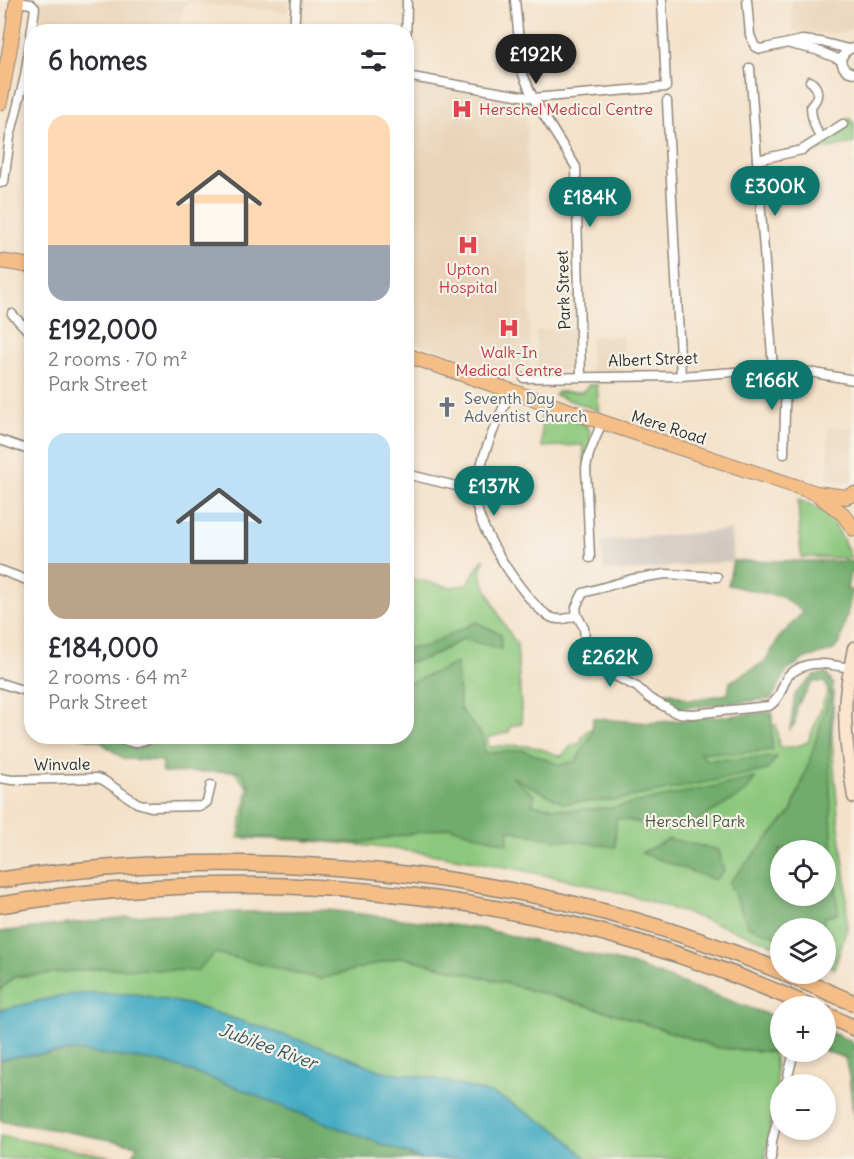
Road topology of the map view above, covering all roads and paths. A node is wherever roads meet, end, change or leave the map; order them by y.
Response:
1 (296, 0) edge
2 (407, 0) edge
3 (515, 0) edge
4 (662, 0) edge
5 (747, 0) edge
6 (17, 1) edge
7 (32, 24) edge
8 (294, 24) edge
9 (407, 24) edge
10 (6, 42) edge
11 (786, 43) junction
12 (852, 48) edge
13 (841, 60) junction
14 (750, 68) dead end
15 (854, 74) edge
16 (414, 77) edge
17 (24, 80) edge
18 (810, 81) dead end
19 (533, 98) junction
20 (667, 101) dead end
21 (0, 103) edge
22 (843, 124) dead end
23 (820, 138) junction
24 (757, 160) junction
25 (0, 183) edge
26 (0, 261) edge
27 (24, 265) edge
28 (12, 314) dead end
29 (24, 327) edge
30 (414, 358) edge
31 (773, 368) junction
32 (786, 368) junction
33 (681, 376) junction
34 (581, 377) junction
35 (524, 378) dead end
36 (854, 380) edge
37 (511, 391) junction
38 (602, 422) junction
39 (0, 440) edge
40 (24, 448) edge
41 (784, 454) dead end
42 (414, 476) edge
43 (478, 481) junction
44 (816, 493) junction
45 (854, 494) edge
46 (854, 530) edge
47 (590, 558) dead end
48 (0, 570) edge
49 (717, 577) dead end
50 (24, 579) edge
51 (577, 615) junction
52 (854, 648) edge
53 (850, 668) junction
54 (0, 683) edge
55 (24, 690) edge
56 (0, 778) edge
57 (211, 785) dead end
58 (854, 797) edge
59 (0, 880) edge
60 (0, 905) edge
61 (770, 967) edge
62 (809, 984) edge
63 (784, 996) edge
64 (854, 1003) edge
65 (836, 1019) edge
66 (854, 1028) edge
67 (772, 1140) edge
68 (771, 1159) edge

1 - 8 street
2 - 9 street
3 - 19 street, Park Street
4 - 19 street
5 - 11 street
6 - 7 street
6 - 10 main road
10 - 21 main road
11 - 12 street
11 - 13 street
12 - 13 street
13 - 15 street
14 - 24 street
16 - 19 street
17 - 25 street
18 - 23 street
19 - 34 street, Park Street
20 - 33 street
22 - 23 street
23 - 24 street
24 - 31 street
26 - 27 main road
28 - 29 street
30 - 37 main road
31 - 32 street, Albert Street
31 - 33 street, Albert Street
32 - 36 street, Albert Street
32 - 41 street
33 - 34 street, Albert Street
34 - 35 street, Albert Street
37 - 38 main road, Mere Road
37 - 43 street
38 - 44 main road, Mere Road
38 - 47 street
39 - 40 street
42 - 43 street
43 - 51 street
44 - 45 main road
44 - 46 main road
48 - 50 street
49 - 51 street
51 - 53 street
52 - 53 main road
53 - 58 main road
54 - 55 street
56 - 57 street, Winvale
59 - 61 highway
60 - 63 highway
62 - 64 highway
65 - 66 highway
67 - 68 street

